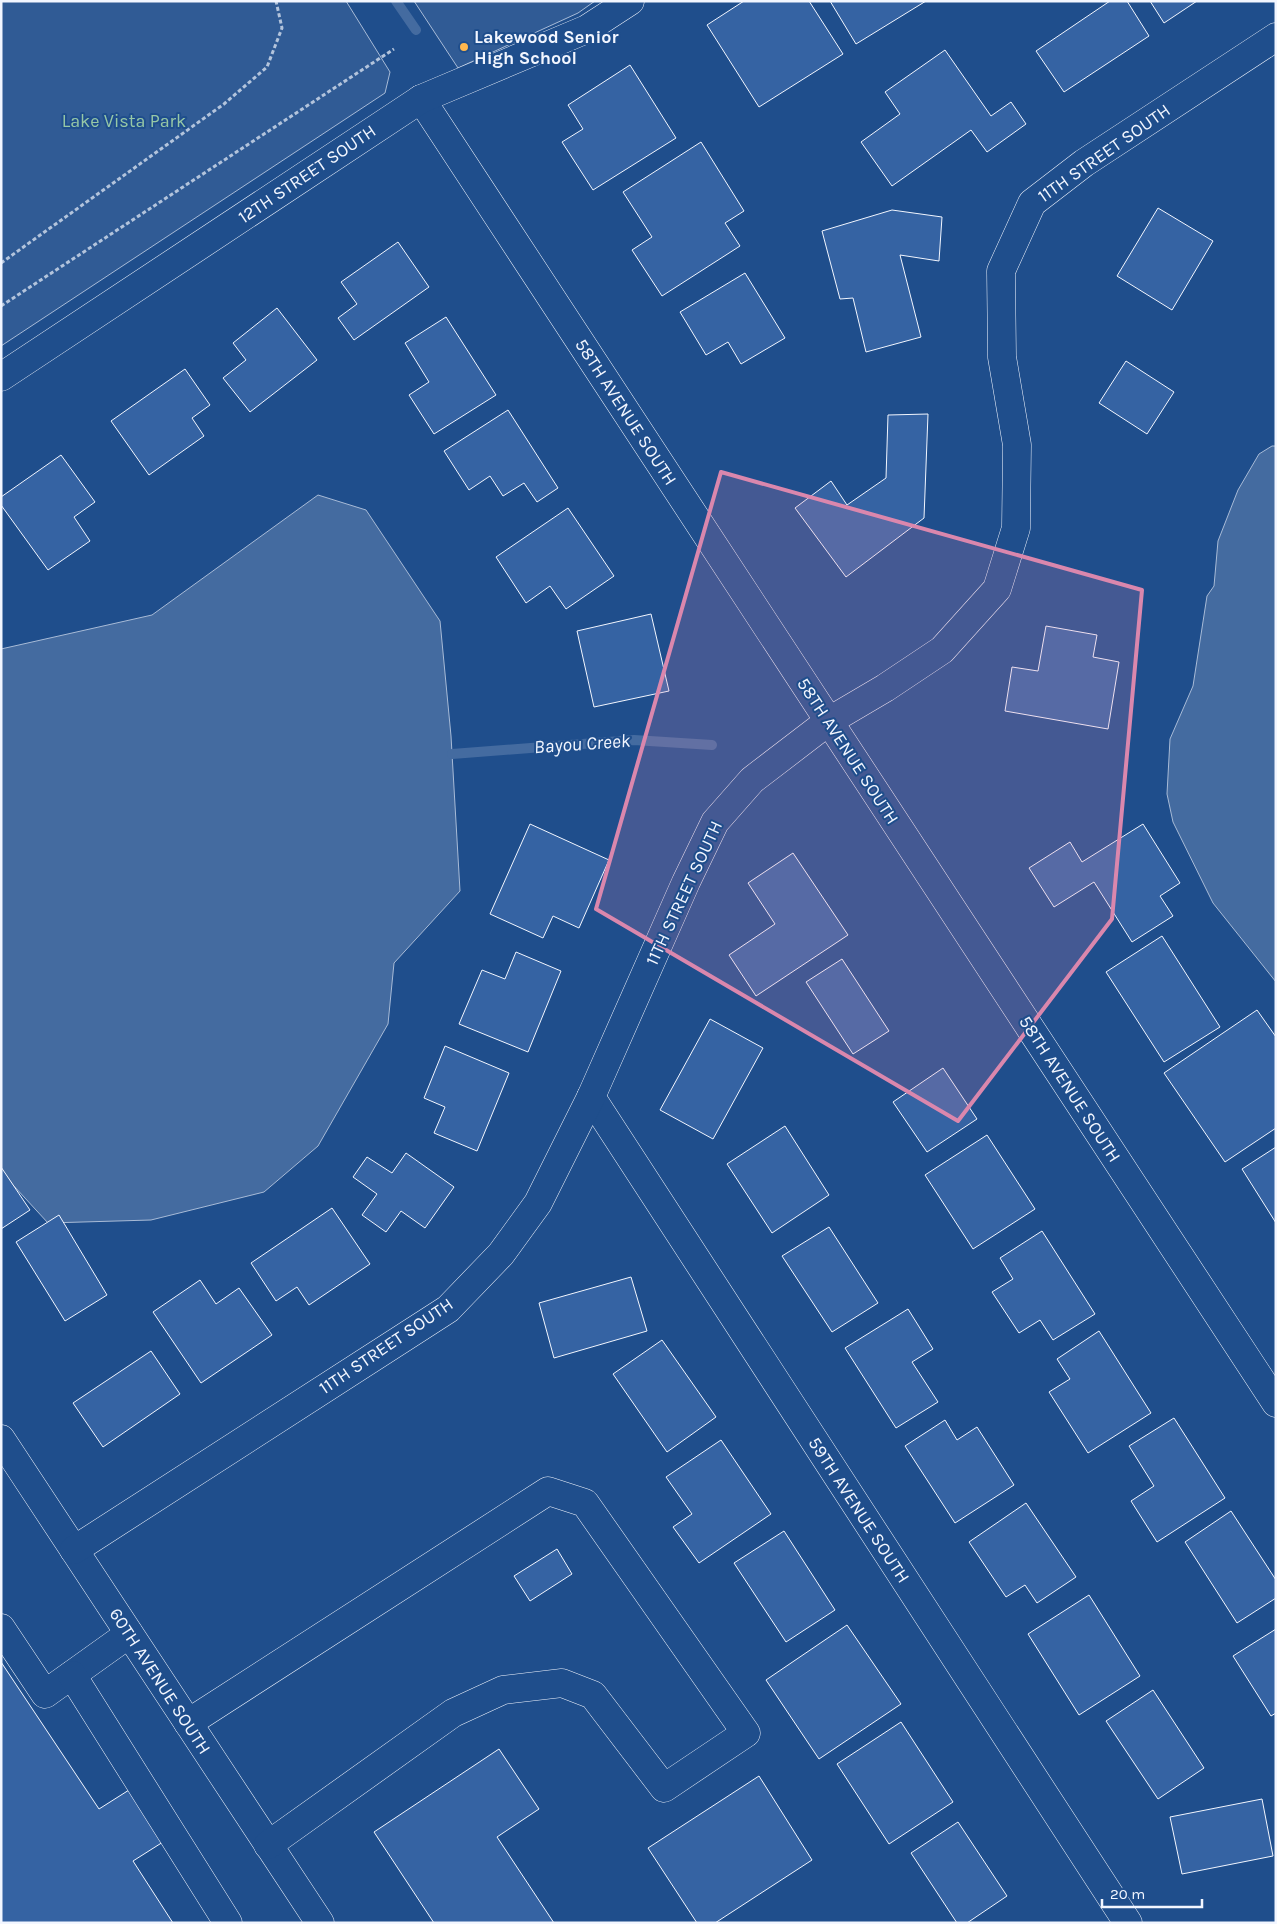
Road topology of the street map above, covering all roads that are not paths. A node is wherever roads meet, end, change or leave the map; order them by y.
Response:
1 (630, 1) edge
2 (1276, 37) edge
3 (421, 99) junction
4 (1, 376) edge
5 (829, 721) junction
6 (591, 1098) junction
7 (1276, 1403) edge
8 (1, 1439) edge
9 (74, 1550) junction
10 (1, 1628) edge
11 (129, 1634) junction
12 (72, 1675) junction
13 (188, 1723) junction
14 (268, 1845) junction
15 (228, 1923) edge
16 (320, 1923) edge
17 (1128, 1923) edge

1 - 3 street, 12TH STREET SOUTH
2 - 5 street, 11TH STREET SOUTH
3 - 4 street, 12TH STREET SOUTH
3 - 5 street, 58TH AVENUE SOUTH
5 - 6 street, 11TH STREET SOUTH
5 - 7 street, 58TH AVENUE SOUTH
6 - 9 street, 11TH STREET SOUTH
6 - 17 street, 59TH AVENUE SOUTH
8 - 9 street, 60TH AVENUE SOUTH
9 - 11 street, 60TH AVENUE SOUTH
10 - 12 street
11 - 12 street
11 - 13 street, 60TH AVENUE SOUTH
12 - 15 street
13 - 14 street, 60TH AVENUE SOUTH
13 - 14 street
14 - 16 street, 60TH AVENUE SOUTH

